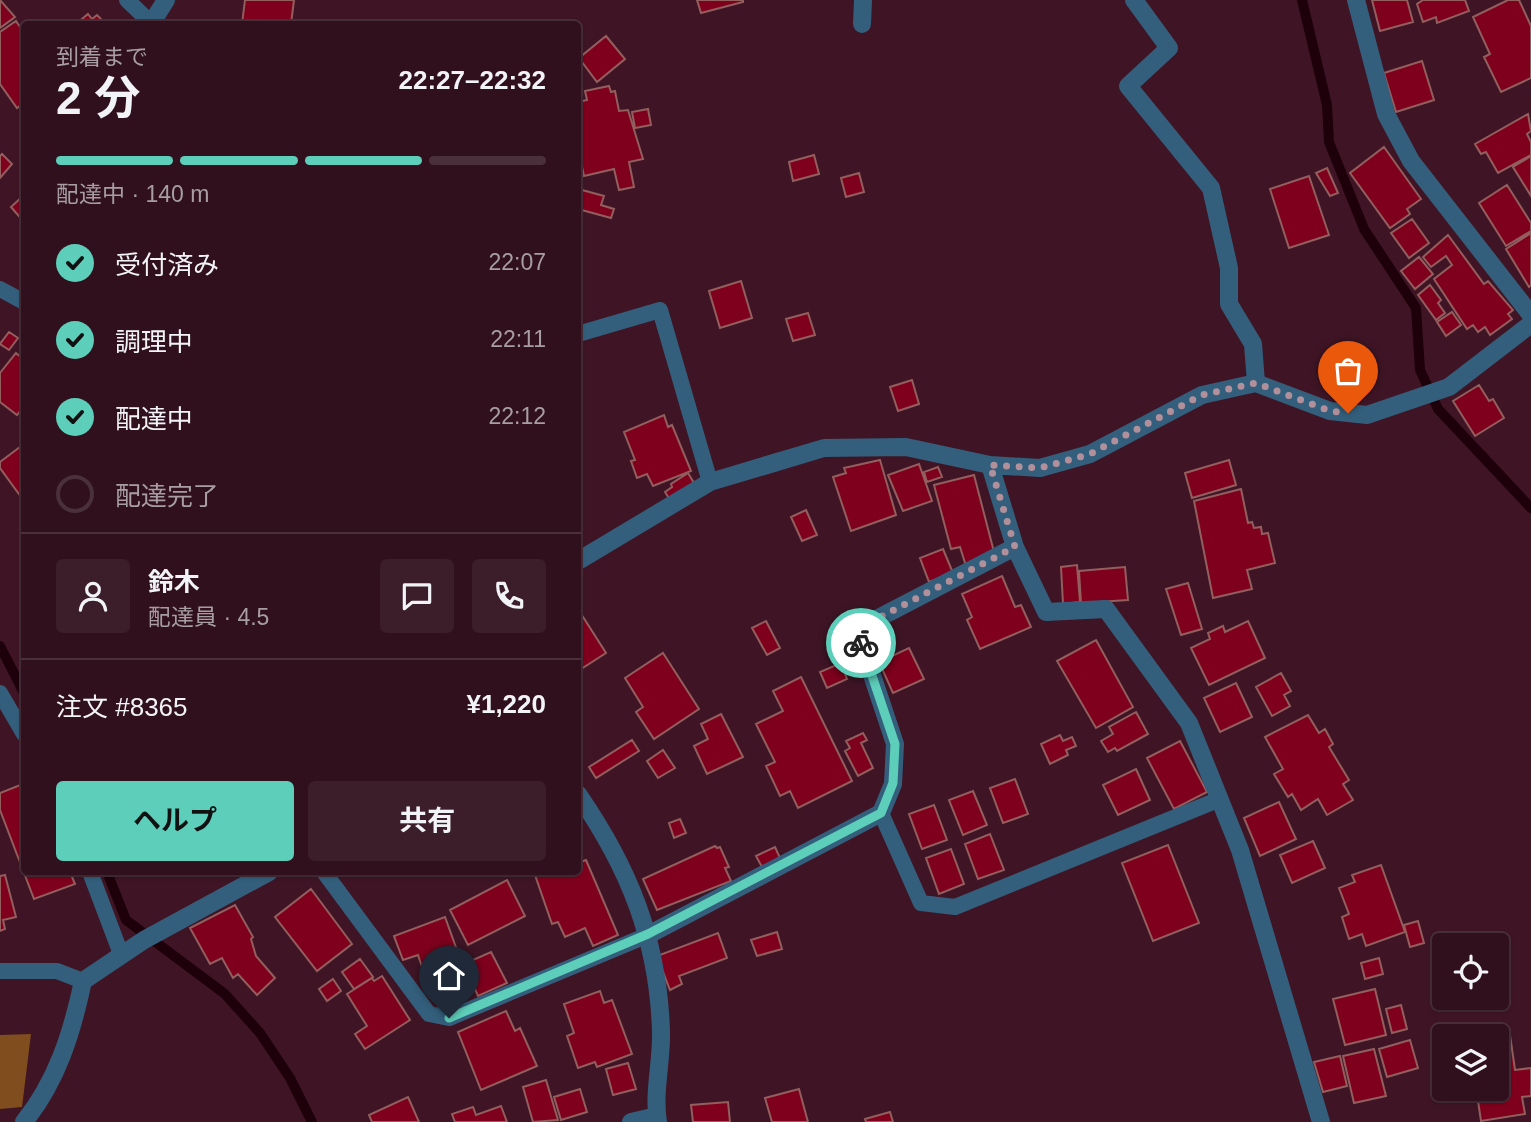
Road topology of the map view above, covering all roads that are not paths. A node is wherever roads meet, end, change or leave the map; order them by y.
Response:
1 (127, 0) edge
2 (166, 0) edge
3 (863, 0) edge
4 (1134, 0) edge
5 (1356, 0) edge
6 (148, 21) edge
7 (153, 21) edge
8 (862, 24) dead end
9 (0, 289) edge
10 (21, 300) edge
11 (1531, 314) edge
12 (1531, 324) edge
13 (581, 333) edge
14 (1256, 383) junction
15 (990, 465) junction
16 (710, 482) junction
17 (1015, 547) junction
18 (581, 559) edge
19 (0, 693) edge
20 (21, 729) edge
21 (581, 798) edge
22 (1220, 799) junction
23 (881, 813) junction
24 (90, 875) edge
25 (263, 875) edge
26 (326, 875) edge
27 (648, 934) junction
28 (121, 954) junction
29 (0, 971) edge
30 (83, 981) junction
31 (658, 1119) edge
32 (24, 1122) edge
33 (631, 1122) edge
34 (1321, 1122) edge

1 - 6 lane
2 - 7 street
3 - 8 street
4 - 14 street
5 - 11 street
9 - 10 lane
12 - 14 street
13 - 16 lane
14 - 15 street
15 - 16 street
15 - 17 street
16 - 18 street
17 - 22 street
17 - 23 street
19 - 20 lane
21 - 27 street
22 - 23 lane
22 - 34 street
23 - 27 street
24 - 28 lane
25 - 28 street
26 - 27 lane
27 - 31 street
28 - 30 street
29 - 30 lane
30 - 32 street
31 - 33 street

